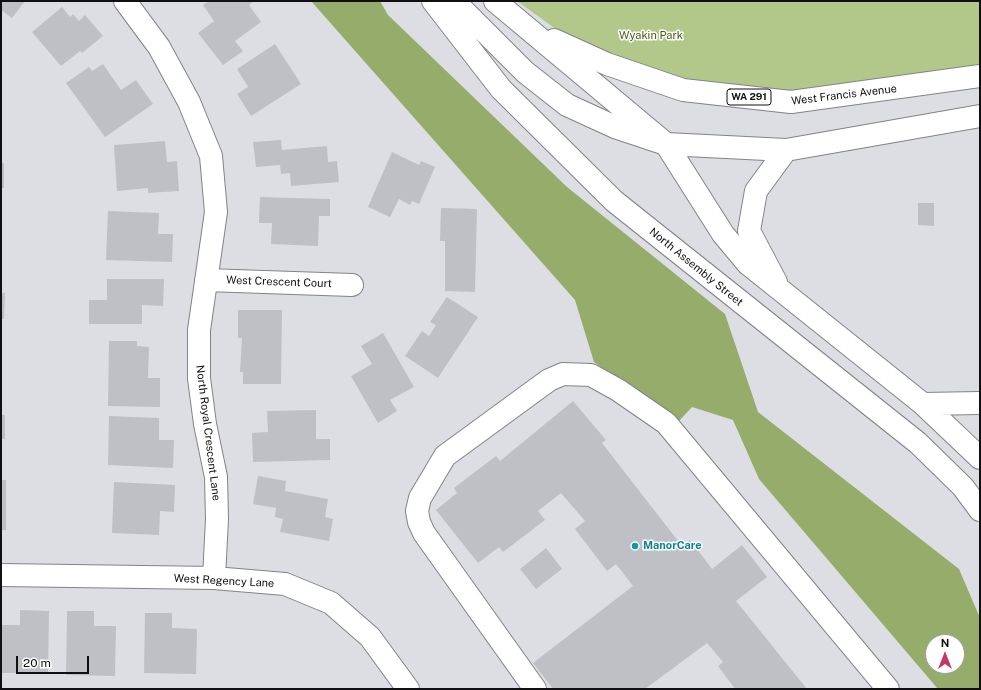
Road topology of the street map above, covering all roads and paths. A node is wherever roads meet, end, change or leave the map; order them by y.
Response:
1 (125, 1) edge
2 (433, 1) edge
3 (454, 1) edge
4 (495, 1) edge
5 (528, 28) junction
6 (980, 76) edge
7 (980, 116) edge
8 (666, 144) junction
9 (786, 150) junction
10 (206, 280) junction
11 (352, 285) dead end
12 (779, 289) junction
13 (980, 403) edge
14 (923, 404) junction
15 (980, 458) edge
16 (980, 510) edge
17 (1, 575) edge
18 (214, 578) junction
19 (407, 687) edge
20 (535, 689) edge
21 (888, 689) edge

1 - 10 main road, North Royal Crescent Lane
2 - 16 main road, North Assembly Street
3 - 8 main road
4 - 5 main road, WA 291
5 - 6 main road, West Francis Avenue / WA 291
5 - 8 main road
7 - 9 main road
8 - 9 main road
8 - 12 main road
9 - 12 main road
10 - 11 main road, West Crescent Court
10 - 18 main road, North Royal Crescent Lane
12 - 14 main road
13 - 14 main road
14 - 15 main road
17 - 18 main road, West Regency Lane
18 - 19 main road, West Regency Lane
20 - 21 main road

